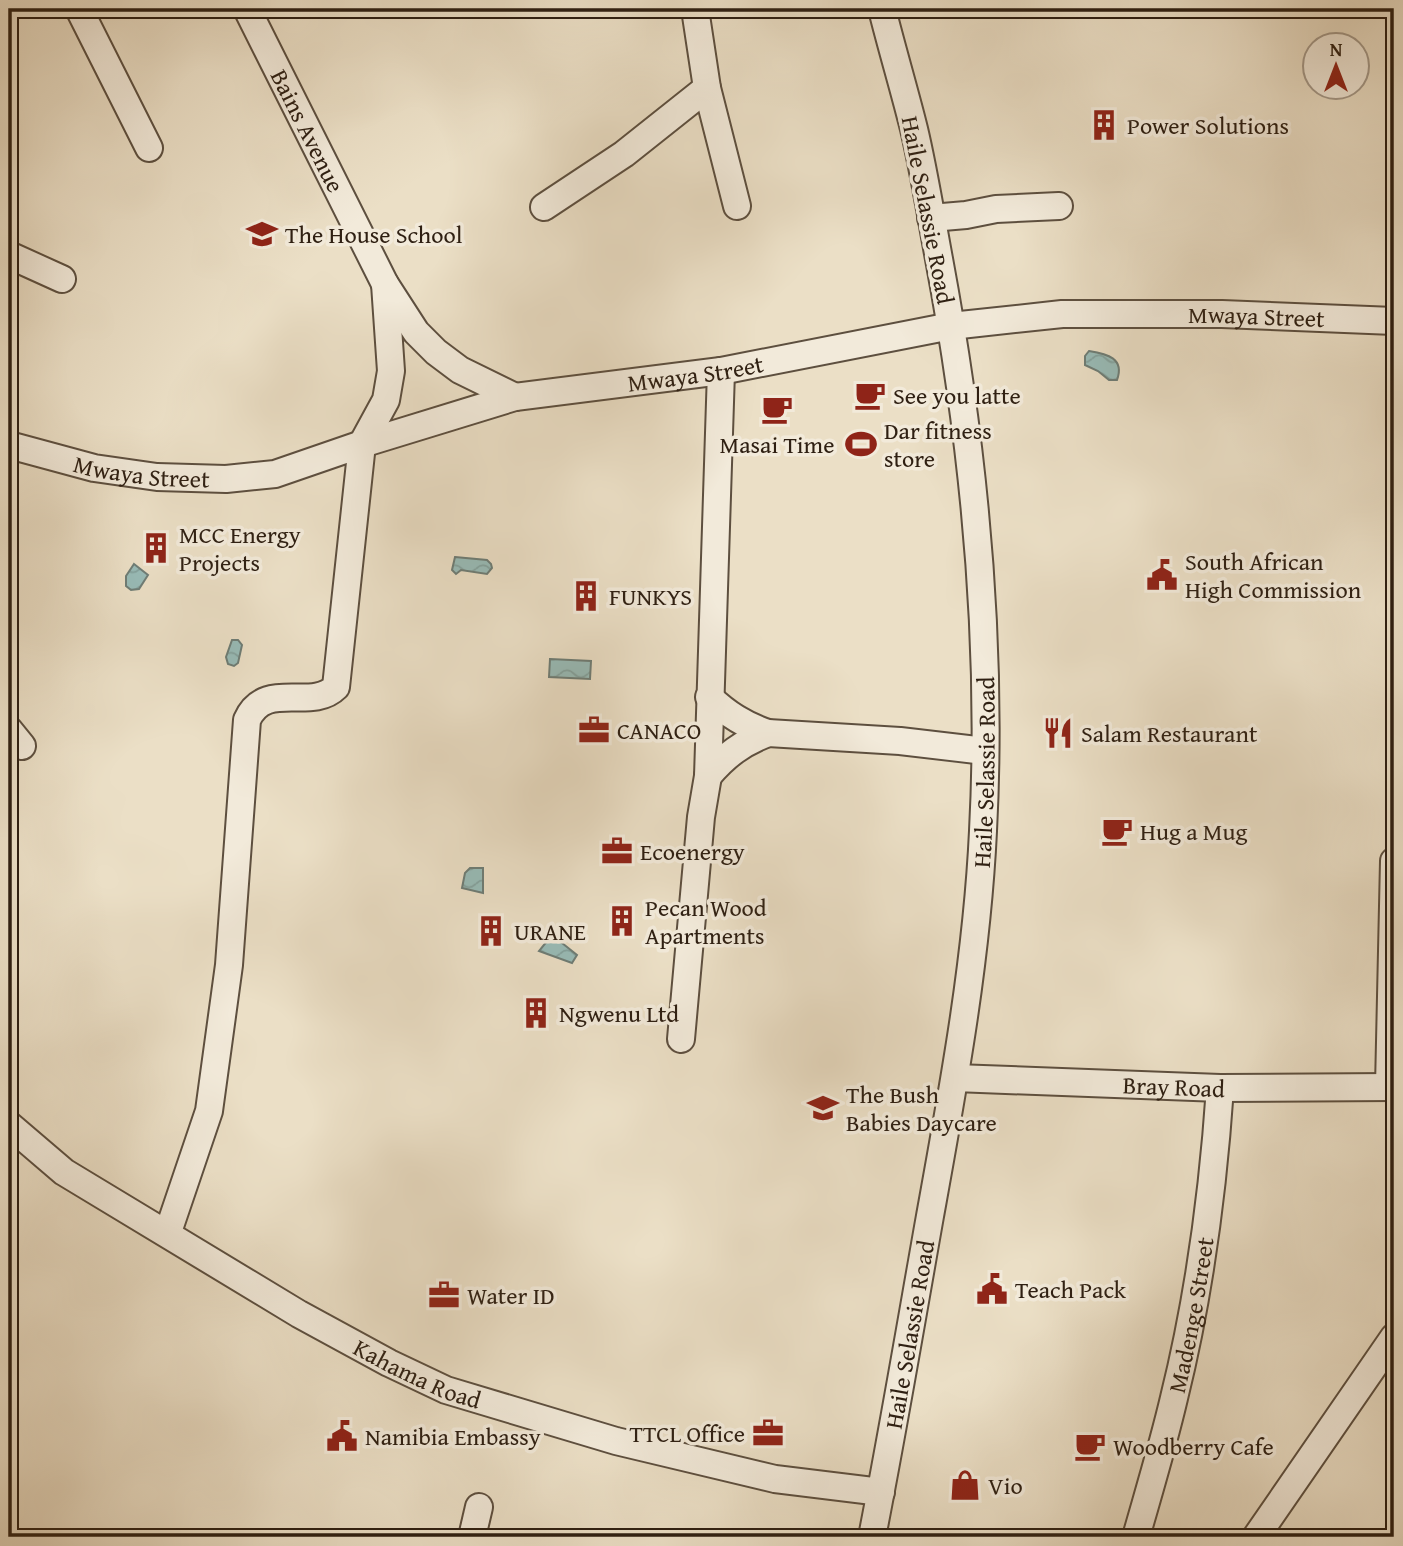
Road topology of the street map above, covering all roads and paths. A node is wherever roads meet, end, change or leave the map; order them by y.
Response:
1 (79, 9) edge
2 (247, 9) edge
3 (695, 9) edge
4 (881, 9) edge
5 (707, 88) junction
6 (149, 148) dead end
7 (737, 206) dead end
8 (1059, 206) dead end
9 (544, 207) dead end
10 (931, 218) junction
11 (9, 254) edge
12 (62, 279) dead end
13 (385, 284) junction
14 (1394, 321) edge
15 (951, 326) junction
16 (721, 371) junction
17 (515, 397) junction
18 (362, 444) junction
19 (9, 445) edge
20 (709, 697) junction
21 (768, 733) junction
22 (985, 751) junction
23 (708, 776) junction
24 (1394, 861) edge
25 (681, 1040) dead end
26 (955, 1078) junction
27 (1392, 1087) edge
28 (1220, 1088) junction
29 (9, 1125) edge
30 (168, 1232) junction
31 (1394, 1336) edge
32 (881, 1492) junction
33 (480, 1507) dead end
34 (472, 1537) edge
35 (872, 1537) edge
36 (1136, 1537) edge
37 (1256, 1537) edge

1 - 6 street
2 - 13 street, Bains Avenue
3 - 5 street
4 - 10 street, Haile Selassie Road
5 - 7 street
5 - 9 street
8 - 10 street
10 - 15 street, Haile Selassie Road
11 - 12 street
13 - 17 street, Bains Avenue
13 - 18 street
14 - 15 street, Mwaya Street
15 - 16 street, Mwaya Street
15 - 22 street, Haile Selassie Road
16 - 17 street, Mwaya Street
16 - 20 street
17 - 18 street, Mwaya Street
18 - 19 street, Mwaya Street
18 - 30 street
20 - 21 street
20 - 23 street
21 - 22 street
21 - 23 street
22 - 26 street, Haile Selassie Road
23 - 25 street
24 - 27 street
26 - 28 street, Bray Road
26 - 32 street, Haile Selassie Road
27 - 28 street, Bray Road
28 - 36 street, Madenge Street
29 - 30 street, Kahama Road
30 - 32 street, Kahama Road
31 - 37 street
32 - 35 street, Haile Selassie Road
33 - 34 street

